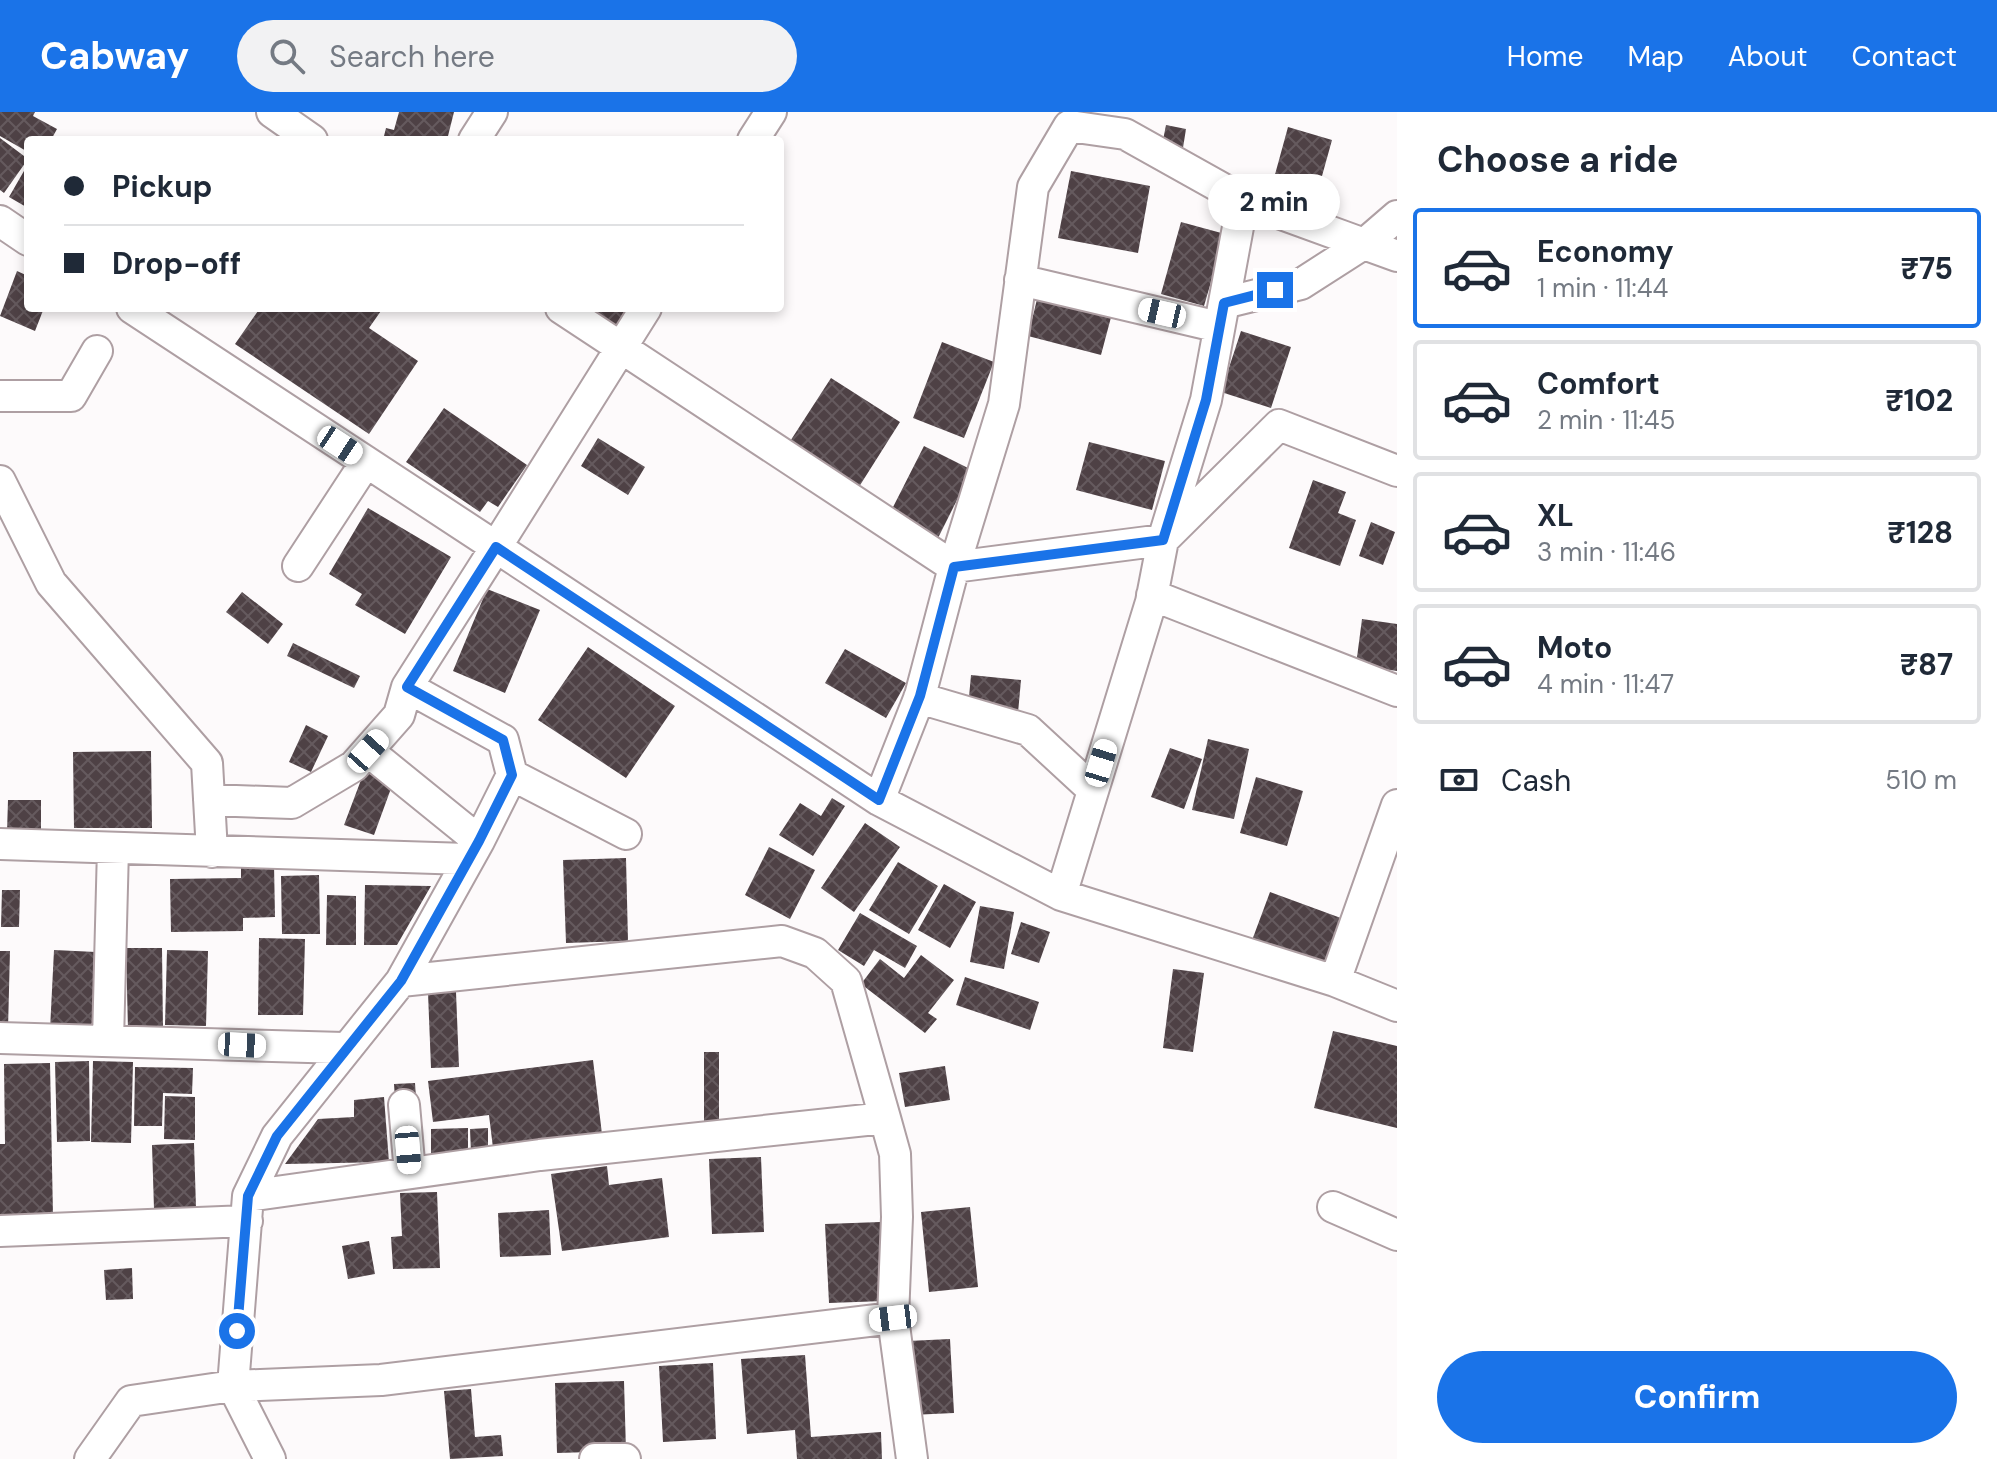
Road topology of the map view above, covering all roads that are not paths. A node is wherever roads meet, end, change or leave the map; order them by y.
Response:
1 (272, 112) edge
2 (492, 112) edge
3 (771, 112) edge
4 (306, 136) edge
5 (477, 136) edge
6 (756, 136) edge
7 (1243, 200) junction
8 (1397, 216) edge
9 (0, 221) edge
10 (24, 237) edge
11 (1364, 244) junction
12 (1397, 256) edge
13 (1020, 280) junction
14 (138, 312) edge
15 (567, 312) edge
16 (643, 312) edge
17 (1221, 315) junction
18 (620, 347) junction
19 (97, 351) dead end
20 (0, 396) edge
21 (366, 462) junction
22 (1397, 471) edge
23 (0, 481) edge
24 (1163, 540) junction
25 (496, 547) junction
26 (298, 566) dead end
27 (954, 567) junction
28 (1152, 595) junction
29 (407, 687) junction
30 (1397, 691) edge
31 (919, 698) junction
32 (368, 751) junction
33 (512, 775) junction
34 (1093, 790) junction
35 (209, 800) junction
36 (879, 800) junction
37 (1397, 805) edge
38 (626, 834) dead end
39 (0, 844) edge
40 (113, 848) junction
41 (473, 850) junction
42 (212, 852) junction
43 (1061, 895) junction
44 (401, 981) junction
45 (1335, 981) junction
46 (1397, 1006) edge
47 (0, 1038) edge
48 (108, 1041) junction
49 (344, 1048) junction
50 (404, 1105) dead end
51 (885, 1118) junction
52 (410, 1173) junction
53 (1333, 1207) dead end
54 (247, 1208) junction
55 (0, 1231) edge
56 (1397, 1235) edge
57 (893, 1318) junction
58 (233, 1386) junction
59 (90, 1459) edge
60 (270, 1459) edge
61 (595, 1459) edge
62 (625, 1459) edge
63 (912, 1459) edge

1 - 4 street
2 - 5 street
3 - 6 street
7 - 11 street
7 - 13 street
7 - 17 street
8 - 11 street
9 - 10 street
11 - 12 street
11 - 17 street
13 - 17 street
13 - 27 street
14 - 21 street
15 - 18 street
16 - 18 street
17 - 24 street
18 - 25 street
18 - 27 street
19 - 20 street
21 - 25 street
21 - 26 street
22 - 24 street
23 - 35 street
24 - 27 street
24 - 28 street
25 - 29 street
25 - 36 street
27 - 31 street
28 - 30 street
28 - 34 street
29 - 32 street
29 - 33 street
31 - 34 street
31 - 36 street
32 - 35 street
32 - 41 street
33 - 38 street
33 - 41 street
34 - 43 street
35 - 42 street
36 - 43 street
37 - 45 street
39 - 40 street
40 - 42 street
40 - 48 street
41 - 42 street
41 - 44 street
43 - 45 street
44 - 49 street
44 - 51 street
45 - 46 street
47 - 48 street
48 - 49 street
49 - 54 street
50 - 52 street
51 - 52 street
51 - 57 street
52 - 54 street
53 - 56 street
54 - 55 street
54 - 58 street
57 - 58 street
57 - 63 street
58 - 59 street
58 - 60 street
61 - 62 street

